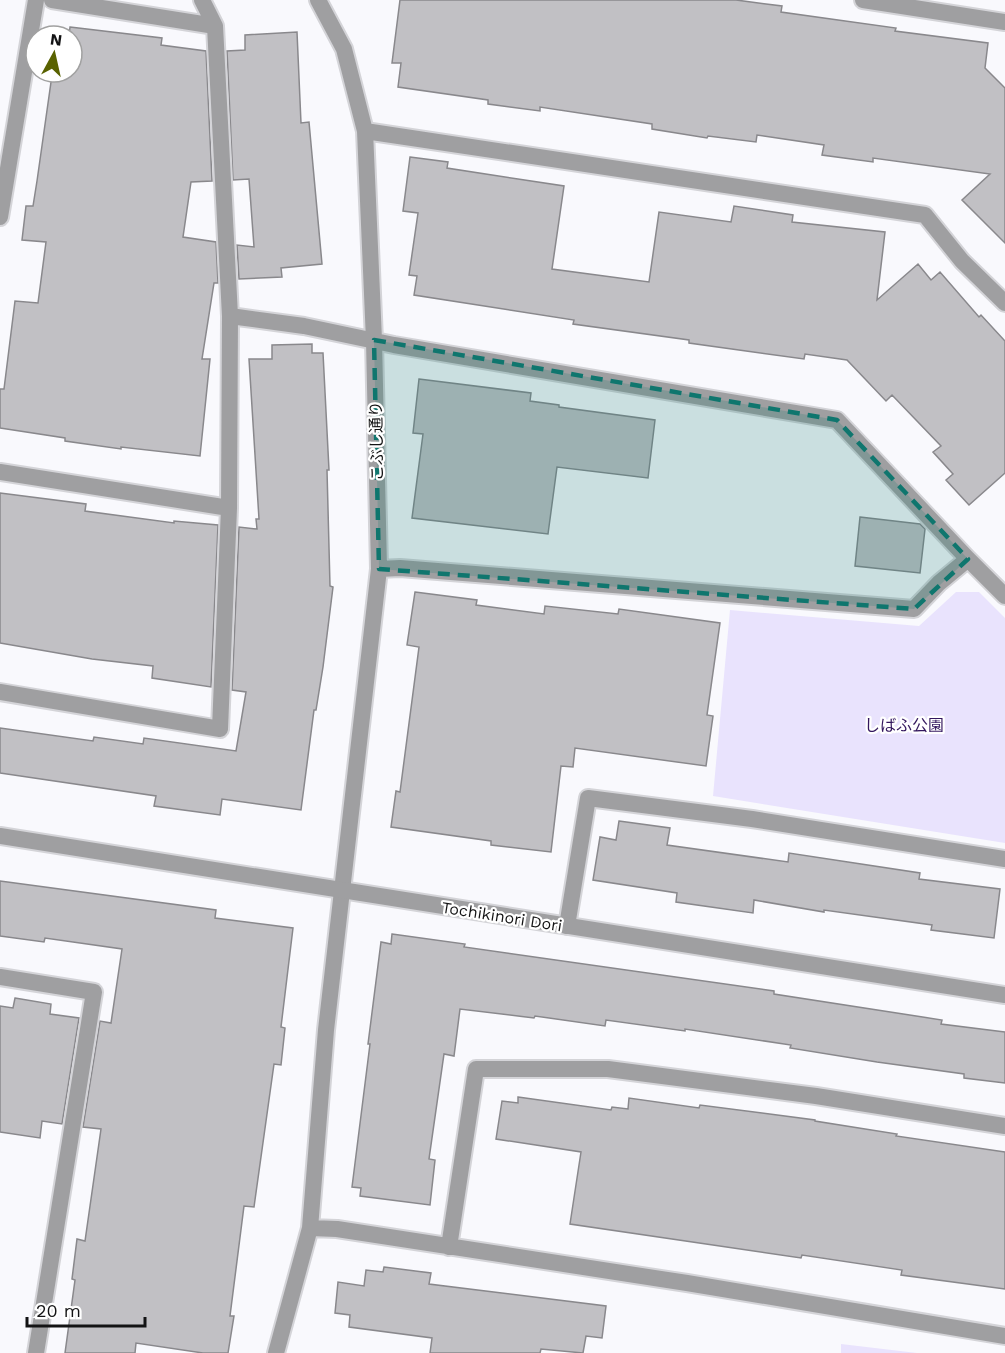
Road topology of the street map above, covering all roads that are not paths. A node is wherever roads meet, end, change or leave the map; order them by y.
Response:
1 (36, 0) edge
2 (52, 0) edge
3 (202, 0) edge
4 (318, 0) edge
5 (863, 0) edge
6 (1005, 22) edge
7 (215, 26) junction
8 (365, 131) junction
9 (0, 217) edge
10 (1005, 303) edge
11 (230, 316) junction
12 (374, 340) junction
13 (0, 472) edge
14 (229, 508) junction
15 (968, 560) junction
16 (379, 568) junction
17 (1005, 596) edge
18 (0, 692) edge
19 (0, 836) edge
20 (1005, 859) edge
21 (342, 889) junction
22 (567, 926) junction
23 (0, 977) edge
24 (1005, 994) edge
25 (1005, 1126) edge
26 (310, 1228) junction
27 (449, 1247) junction
28 (1005, 1336) edge
29 (36, 1353) edge
30 (276, 1353) edge

1 - 9 street
2 - 7 street
3 - 7 street
4 - 8 street, こぶし通り
5 - 6 street
7 - 11 street
8 - 10 street
8 - 12 street, こぶし通り
11 - 12 street
11 - 14 street
12 - 15 street
12 - 16 street, こぶし通り
13 - 14 street
14 - 18 street
15 - 16 street
15 - 17 street
16 - 21 street, こぶし通り
19 - 21 street, Tochikinori Dori
20 - 22 street
21 - 22 street, Tochikinori Dori
21 - 26 street, こぶし通り
22 - 24 street, Tochikinori Dori
23 - 29 street
25 - 27 street
26 - 27 street
26 - 30 street, こぶし通り
27 - 28 street

